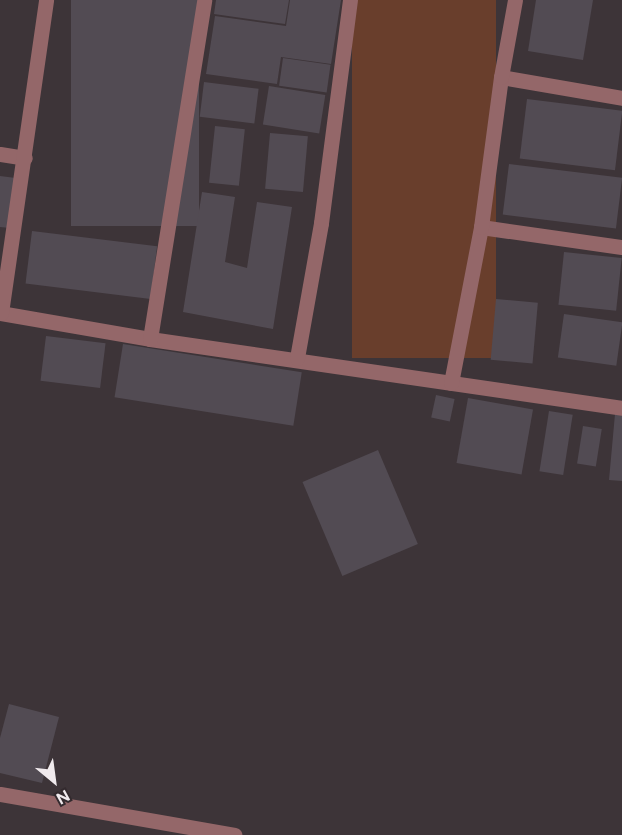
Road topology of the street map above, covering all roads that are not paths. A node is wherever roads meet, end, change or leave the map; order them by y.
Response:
1 (46, 0) edge
2 (204, 0) edge
3 (350, 0) edge
4 (515, 0) edge
5 (501, 77) junction
6 (622, 98) edge
7 (0, 154) edge
8 (25, 158) junction
9 (481, 227) junction
10 (622, 247) edge
11 (0, 313) edge
12 (150, 339) junction
13 (297, 358) junction
14 (451, 383) junction
15 (622, 408) edge
16 (0, 794) edge
17 (234, 835) edge

1 - 8 street
2 - 12 street
3 - 13 street
4 - 5 street
5 - 6 street
5 - 9 street
7 - 8 street
8 - 11 street
9 - 10 street
9 - 14 street
11 - 12 street
12 - 13 street
13 - 14 street
14 - 15 street
16 - 17 street

